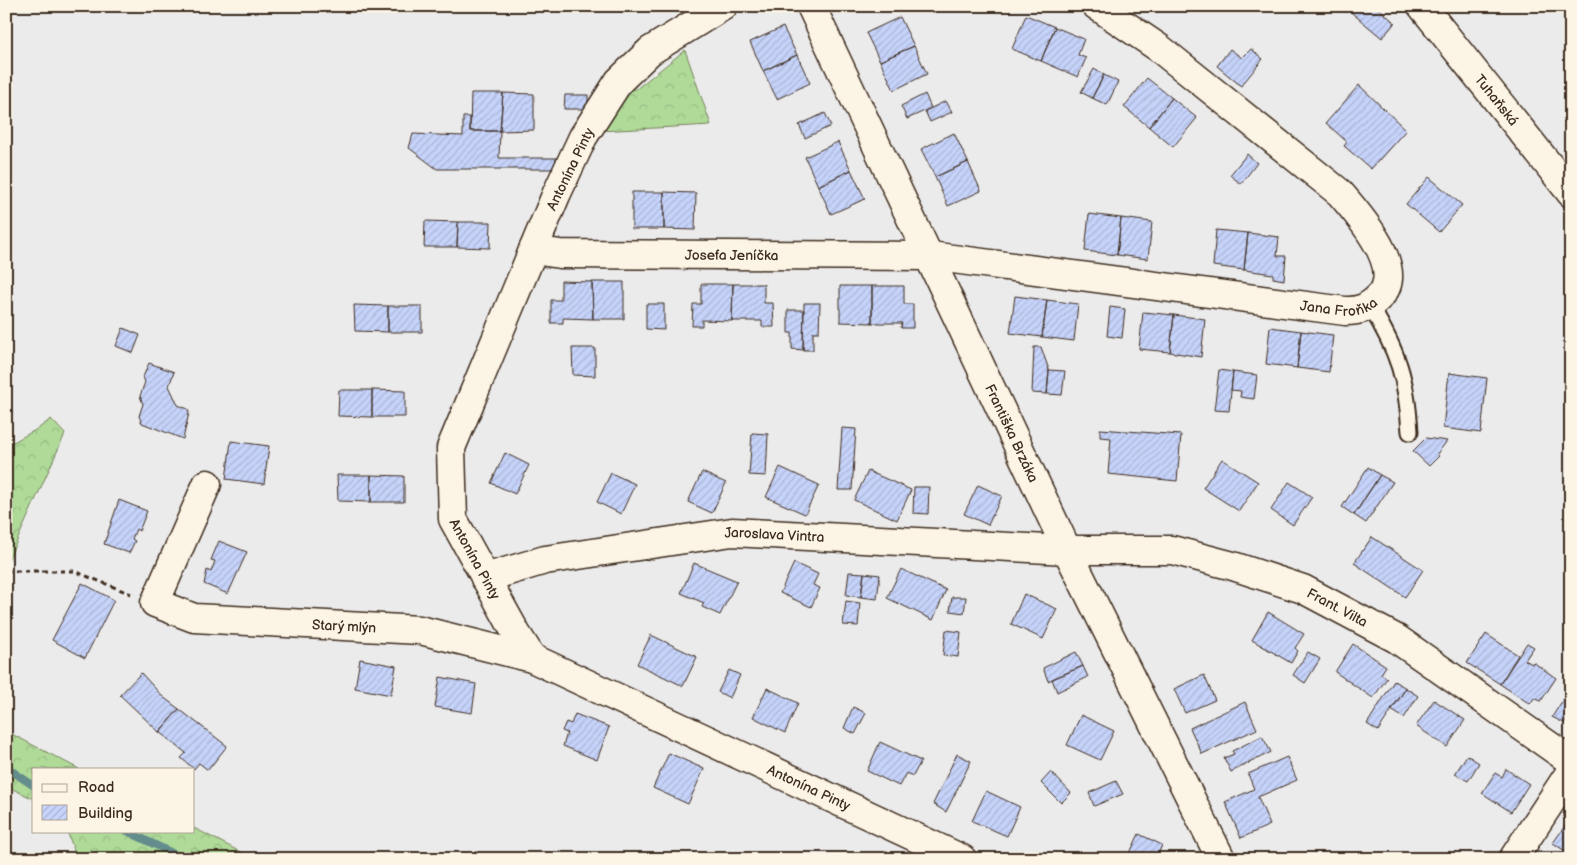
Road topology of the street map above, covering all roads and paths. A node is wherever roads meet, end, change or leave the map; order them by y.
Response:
1 (723, 6) edge
2 (811, 6) edge
3 (1097, 6) edge
4 (1422, 6) edge
5 (1571, 193) edge
6 (533, 250) junction
7 (930, 256) junction
8 (1370, 306) junction
9 (1410, 432) dead end
10 (206, 484) dead end
11 (1067, 550) junction
12 (6, 571) edge
13 (485, 578) junction
14 (156, 603) junction
15 (532, 658) junction
16 (1571, 761) edge
17 (1571, 771) edge
18 (962, 859) edge
19 (1221, 859) edge
20 (1513, 859) edge

1 - 6 street, Antonína Pinty
2 - 7 street, Františka Brzáka
3 - 8 street, Jana Froňka
4 - 5 street, Tuhaňská
6 - 7 street, Josefa Jeníčka
6 - 13 street, Antonína Pinty
7 - 8 street, Jana Froňka
7 - 11 street, Františka Brzáka
8 - 9 lane
10 - 14 street
11 - 13 street, Jaroslava Vintra
11 - 16 street, Frant. Vilta
11 - 19 street, Františka Brzáka
12 - 14 path
13 - 15 street, Antonína Pinty
14 - 15 street, Starý mlýn
15 - 18 street, Antonína Pinty
17 - 20 street

